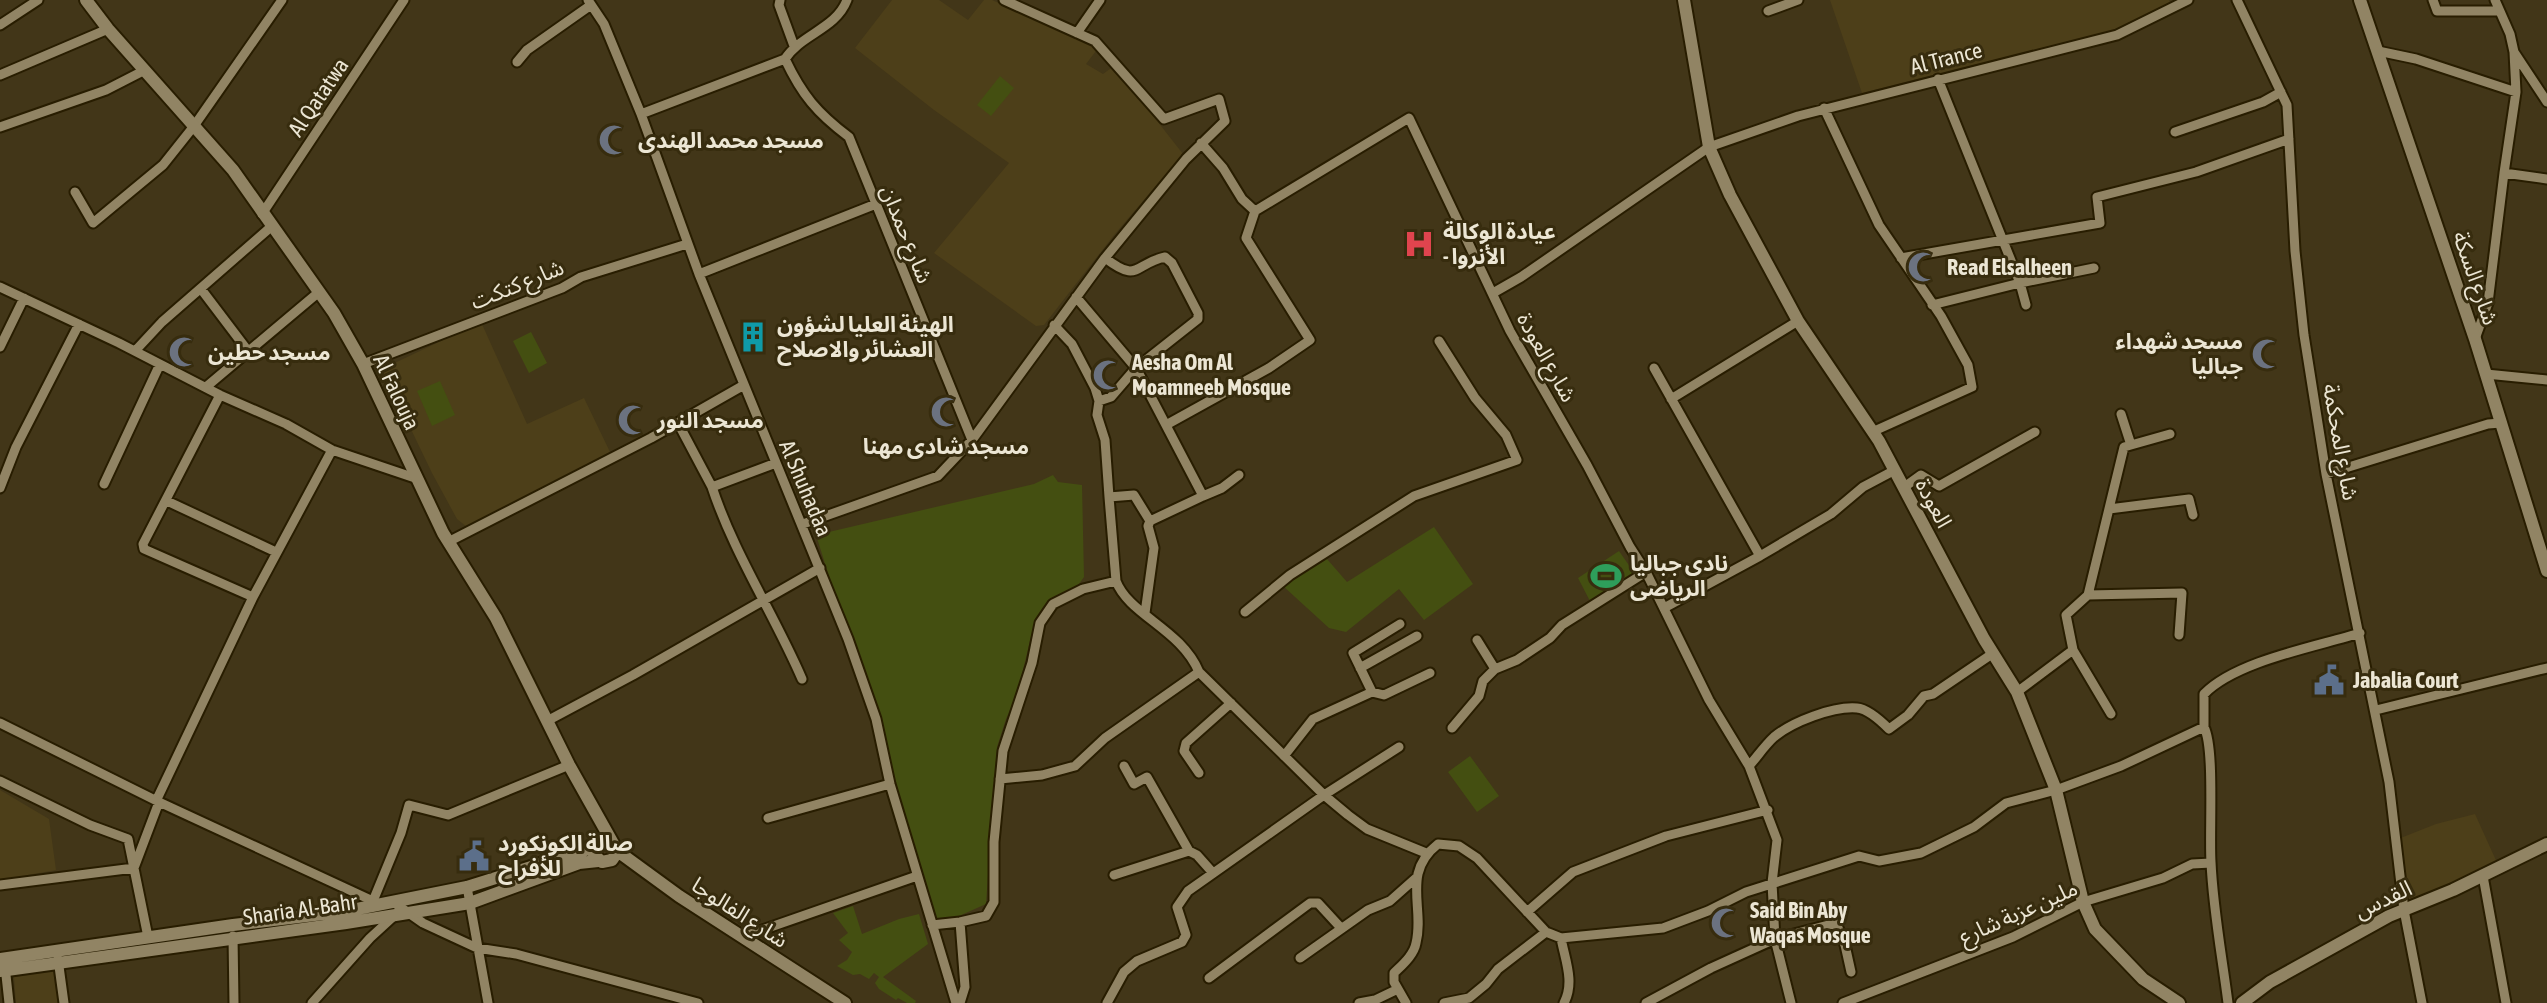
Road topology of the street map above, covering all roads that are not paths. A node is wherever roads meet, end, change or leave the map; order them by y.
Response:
1 (38, 0) edge
2 (86, 0) edge
3 (282, 0) edge
4 (404, 0) edge
5 (780, 0) edge
6 (847, 0) edge
7 (1004, 0) edge
8 (1100, 0) edge
9 (1684, 0) edge
10 (1798, 0) edge
11 (2188, 0) edge
12 (2237, 0) edge
13 (2360, 0) edge
14 (2433, 0) edge
15 (589, 2) edge
16 (2497, 3) edge
17 (1768, 11) dead end
18 (0, 25) edge
19 (108, 29) junction
20 (1077, 33) junction
21 (794, 46) junction
22 (2378, 51) junction
23 (2514, 52) junction
24 (785, 59) junction
25 (517, 62) dead end
26 (145, 70) junction
27 (0, 75) edge
28 (1938, 79) junction
29 (2281, 92) junction
30 (2516, 92) junction
31 (2547, 102) edge
32 (1824, 108) junction
33 (641, 114) junction
34 (194, 126) junction
35 (0, 127) edge
36 (2175, 132) dead end
37 (2289, 139) junction
38 (1201, 143) junction
39 (1709, 147) junction
40 (2504, 173) junction
41 (2547, 179) edge
42 (75, 192) dead end
43 (876, 204) junction
44 (1255, 211) junction
45 (262, 214) junction
46 (272, 226) junction
47 (2003, 241) junction
48 (687, 244) junction
49 (1105, 258) junction
50 (1901, 258) junction
51 (2094, 268) dead end
52 (699, 274) junction
53 (2020, 283) junction
54 (0, 287) edge
55 (201, 289) junction
56 (319, 292) junction
57 (1493, 293) junction
58 (1076, 297) junction
59 (24, 298) junction
60 (1932, 305) junction
61 (2026, 305) dead end
62 (1798, 321) junction
63 (79, 324) junction
64 (1054, 325) junction
65 (2475, 339) junction
66 (1439, 341) dead end
67 (0, 347) edge
68 (135, 351) junction
69 (248, 351) junction
70 (160, 364) junction
71 (363, 364) junction
72 (1136, 368) junction
73 (1654, 368) dead end
74 (2486, 374) junction
75 (2547, 380) edge
76 (744, 385) junction
77 (206, 387) junction
78 (220, 395) junction
79 (1671, 399) junction
80 (1099, 401) junction
81 (2121, 414) dead end
82 (678, 423) junction
83 (2501, 423) junction
84 (1166, 425) junction
85 (1872, 432) junction
86 (2035, 432) dead end
87 (2170, 434) dead end
88 (972, 440) junction
89 (2131, 445) junction
90 (332, 450) junction
91 (776, 463) junction
92 (1895, 470) junction
93 (2326, 474) junction
94 (1239, 475) dead end
95 (415, 478) junction
96 (104, 484) dead end
97 (712, 487) junction
98 (0, 488) edge
99 (1903, 488) junction
100 (1203, 496) junction
101 (1109, 497) junction
102 (167, 501) junction
103 (2109, 509) junction
104 (2193, 515) dead end
105 (1150, 521) junction
106 (803, 524) junction
107 (448, 542) junction
108 (276, 552) dead end
109 (1760, 556) junction
110 (820, 568) junction
111 (2547, 571) edge
112 (1646, 572) junction
113 (1116, 581) junction
114 (2088, 595) junction
115 (253, 597) junction
116 (764, 599) junction
117 (1664, 608) junction
118 (1245, 612) dead end
119 (1145, 613) junction
120 (1400, 624) dead end
121 (2360, 633) junction
122 (2179, 635) dead end
123 (1417, 636) dead end
124 (1477, 640) dead end
125 (2073, 650) junction
126 (1992, 654) junction
127 (1360, 668) junction
128 (2547, 668) edge
129 (1495, 669) junction
130 (1199, 672) junction
131 (1430, 673) dead end
132 (802, 679) dead end
133 (1372, 692) junction
134 (2017, 692) junction
135 (1231, 703) junction
136 (2376, 710) junction
137 (2111, 714) dead end
138 (547, 721) junction
139 (0, 723) edge
140 (2204, 727) junction
141 (1452, 728) dead end
142 (1399, 747) dead end
143 (1284, 756) junction
144 (569, 765) junction
145 (1124, 766) dead end
146 (1749, 766) junction
147 (1199, 773) dead end
148 (1000, 779) junction
149 (0, 781) edge
150 (890, 784) junction
151 (2056, 790) junction
152 (1324, 795) junction
153 (158, 801) junction
154 (1768, 810) junction
155 (768, 818) dead end
156 (2547, 844) edge
157 (613, 846) junction
158 (1189, 851) junction
159 (1426, 853) junction
160 (597, 854) junction
161 (2211, 863) junction
162 (134, 868) junction
163 (1213, 873) junction
164 (1114, 875) dead end
165 (917, 876) junction
166 (2483, 876) junction
167 (1417, 877) junction
168 (1772, 883) junction
169 (0, 885) edge
170 (467, 887) junction
171 (2083, 902) junction
172 (470, 903) junction
173 (372, 904) junction
174 (398, 910) junction
175 (2404, 910) junction
176 (1527, 912) junction
177 (960, 922) junction
178 (932, 925) junction
179 (1341, 928) junction
180 (233, 932) junction
181 (1546, 932) junction
182 (148, 937) junction
183 (742, 937) junction
184 (1561, 938) junction
185 (1775, 939) junction
186 (477, 948) junction
187 (57, 957) junction
188 (1300, 958) dead end
189 (2, 965) edge
190 (1851, 972) dead end
191 (1209, 978) dead end
192 (1398, 989) junction
193 (9, 1003) edge
194 (64, 1003) edge
195 (234, 1003) edge
196 (312, 1003) edge
197 (488, 1003) edge
198 (698, 1003) edge
199 (845, 1003) edge
200 (958, 1003) edge
201 (1107, 1003) edge
202 (1359, 1003) edge
203 (1406, 1003) edge
204 (1444, 1003) edge
205 (1564, 1003) edge
206 (1646, 1003) edge
207 (1791, 1003) edge
208 (1843, 1003) edge
209 (2179, 1003) edge
210 (2228, 1003) edge
211 (2242, 1003) edge
212 (2422, 1003) edge
213 (2506, 1003) edge

1 - 18 street
2 - 19 main road, Al Falouja
3 - 34 street
4 - 45 street, Al Qatatwa
5 - 21 street
6 - 21 street
7 - 20 street
8 - 20 street
9 - 39 main road, العودة
10 - 17 street
11 - 28 street, Al Trance
12 - 29 street, شارع المحكمة
13 - 22 main road, شارع السكة
14 - 16 street
15 - 25 street
15 - 33 street, Al Shuhadaa
16 - 23 street
19 - 26 main road, Al Falouja
19 - 27 street
20 - 38 street
21 - 24 street
22 - 30 street
22 - 65 main road, شارع السكة
23 - 30 street
23 - 31 street
24 - 33 street
24 - 43 street, شارع حمدان
26 - 34 main road, Al Falouja
26 - 35 street
28 - 32 street, Al Trance
28 - 47 street
29 - 36 street
29 - 37 street, شارع المحكمة
30 - 40 street
32 - 39 street, Al Trance
32 - 50 street
33 - 48 street, Al Shuhadaa
34 - 42 street
34 - 45 main road, Al Falouja
37 - 47 street
37 - 93 street, شارع المحكمة
38 - 44 street
38 - 49 street
39 - 57 street, Al Trance
39 - 62 main road, العودة
40 - 41 street
40 - 65 street
43 - 52 street
43 - 88 street, شارع حمدان
44 - 57 street, شارع العودة
44 - 84 street
45 - 46 main road, Al Falouja
46 - 55 street
46 - 56 main road, Al Falouja
47 - 50 street
47 - 53 street
48 - 52 street, Al Shuhadaa
48 - 71 street, شارع كتكت
49 - 58 street
49 - 72 street
50 - 60 street
51 - 53 street
52 - 76 street, Al Shuhadaa
53 - 60 street
53 - 61 street
54 - 59 street
55 - 68 street
55 - 69 street
56 - 69 street
56 - 71 main road, Al Falouja
57 - 112 street, شارع العودة
58 - 64 street
58 - 72 street
59 - 63 street
59 - 67 street
60 - 85 street
62 - 79 street
62 - 85 main road, العودة
63 - 68 street
63 - 98 street
64 - 80 street
64 - 88 street
65 - 74 main road, شارع السكة
66 - 118 street
68 - 70 street
69 - 77 street
70 - 77 street
70 - 96 street
71 - 95 main road, Al Falouja
72 - 80 street
72 - 84 street
73 - 79 street
74 - 75 street
74 - 83 main road, شارع السكة
76 - 82 street
76 - 91 street, Al Shuhadaa
77 - 78 street
78 - 90 street
78 - 102 street
79 - 109 street
80 - 101 street
81 - 89 street
82 - 97 street
82 - 107 street
83 - 93 street
83 - 111 main road, شارع السكة
84 - 100 street
85 - 92 main road, العودة
86 - 99 street
87 - 89 street
88 - 106 street
89 - 103 street
90 - 95 street
90 - 115 street
91 - 97 street
91 - 106 street, Al Shuhadaa
92 - 99 main road, العودة
92 - 109 street
93 - 121 street, شارع المحكمة
94 - 100 street
95 - 107 main road, Al Falouja
97 - 116 street
99 - 126 main road, العودة
100 - 105 street
101 - 105 street
101 - 113 street
102 - 108 street
102 - 115 street
103 - 104 street
103 - 114 street
105 - 119 street
106 - 110 street, Al Shuhadaa
107 - 138 main road, Al Falouja
109 - 117 street
110 - 116 street
110 - 150 street, Al Shuhadaa
112 - 117 street, شارع العودة
112 - 129 street
113 - 119 street
113 - 148 street
114 - 122 street
114 - 125 street
115 - 153 street
116 - 132 street
116 - 138 street
117 - 146 street, شارع العودة
119 - 130 street
120 - 127 street
121 - 136 street, شارع المحكمة
121 - 140 street
123 - 127 street
124 - 129 street
125 - 134 street
125 - 137 street
126 - 134 main road, العودة
126 - 146 street
127 - 133 street
128 - 136 street
129 - 141 street
130 - 135 street
130 - 148 street
131 - 133 street
133 - 143 street
134 - 151 main road, العودة
135 - 143 street
135 - 147 street
136 - 175 street, شارع المحكمة
138 - 144 main road, Al Falouja
139 - 153 street
140 - 151 street
140 - 161 street
142 - 152 street
143 - 152 street
144 - 157 main road, Al Falouja
144 - 173 street
145 - 158 street
146 - 154 street, شارع العودة
148 - 177 street
149 - 162 street
150 - 155 street
150 - 165 street, Al Shuhadaa
151 - 168 street
151 - 171 main road, العودة
152 - 159 street
152 - 163 street
153 - 162 street
153 - 173 street
154 - 168 street, شارع العودة
154 - 176 street
156 - 166 main road, القدس
157 - 160 main road
157 - 160 main road
157 - 183 main road, شارع الفالوجا
158 - 163 street
158 - 164 street
159 - 167 street
159 - 176 street
160 - 170 main road, Sharia Al-Bahr
160 - 172 main road, Sharia Al-Bahr
161 - 171 street, ملين عزبة شارع
161 - 210 street
162 - 169 street
162 - 182 street
163 - 201 street
165 - 178 street, Al Shuhadaa
165 - 183 street
166 - 175 main road, القدس
166 - 213 street
167 - 179 street
167 - 192 street
168 - 184 street
168 - 185 street, شارع العودة
170 - 172 street
170 - 174 main road, Sharia Al-Bahr
171 - 208 street, ملين عزبة شارع
171 - 209 main road, العودة
172 - 174 main road, Sharia Al-Bahr
172 - 186 street
173 - 174 main road, Sharia Al-Bahr
173 - 180 main road, Sharia Al-Bahr
174 - 180 main road, Sharia Al-Bahr
174 - 186 street
174 - 196 street
175 - 211 main road, القدس
175 - 212 street, شارع المحكمة
176 - 181 street
177 - 178 street
177 - 200 street
178 - 200 street, Al Shuhadaa
179 - 188 street
179 - 191 street
180 - 182 main road, Sharia Al-Bahr
180 - 187 main road, Sharia Al-Bahr
180 - 195 street
181 - 184 street
181 - 204 street
182 - 187 main road, Sharia Al-Bahr
183 - 199 main road, شارع الفالوجا
184 - 205 street
185 - 190 street
185 - 206 street
185 - 207 street, شارع العودة
186 - 197 street
186 - 198 street
187 - 189 main road, Sharia Al-Bahr
187 - 194 street
189 - 193 street
192 - 202 street
192 - 203 street

